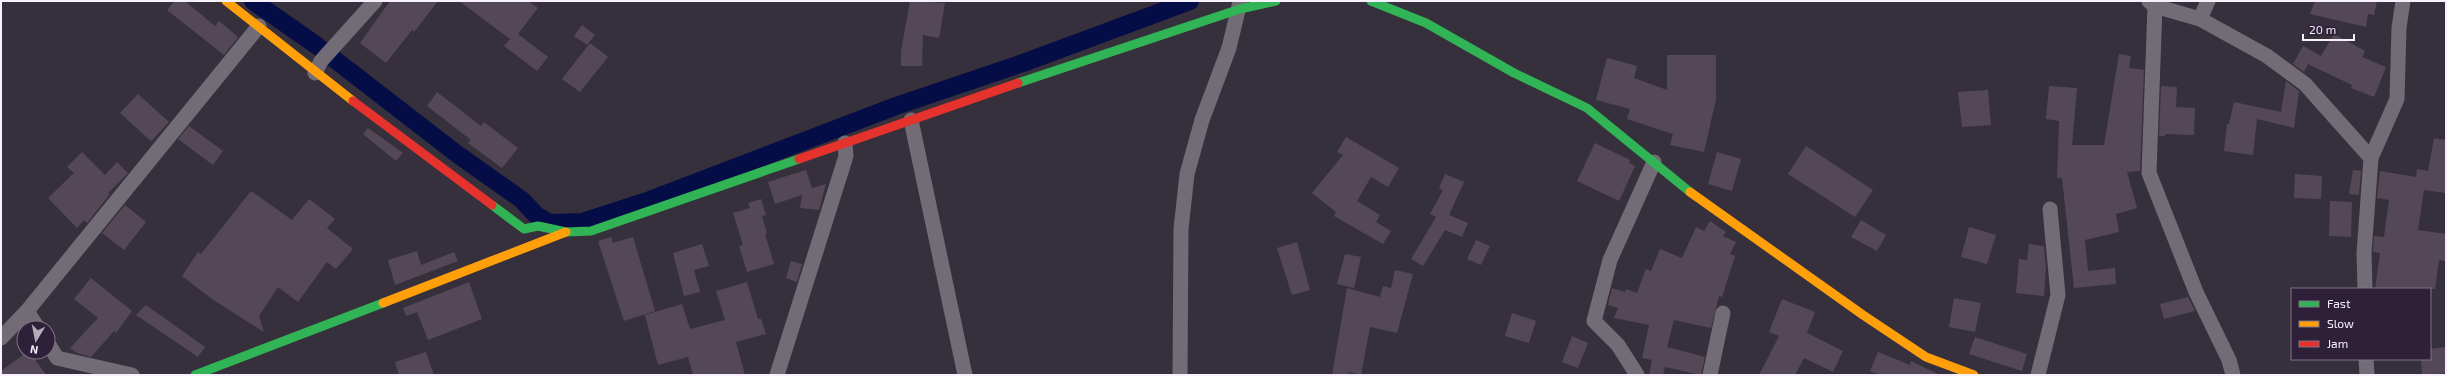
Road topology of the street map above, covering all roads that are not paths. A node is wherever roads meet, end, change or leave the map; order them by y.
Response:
1 (226, 1) edge
2 (375, 1) edge
3 (1276, 1) edge
4 (1370, 1) edge
5 (2208, 1) edge
6 (2403, 1) edge
7 (2152, 4) edge
8 (1240, 5) edge
9 (2200, 19) junction
10 (259, 26) junction
11 (318, 67) junction
12 (911, 120) junction
13 (845, 143) junction
14 (2371, 158) junction
15 (1654, 162) junction
16 (2050, 209) dead end
17 (566, 232) junction
18 (2365, 288) edge
19 (27, 311) junction
20 (1724, 313) dead end
21 (33, 320) edge
22 (1, 338) edge
23 (56, 355) edge
24 (2366, 360) edge
25 (132, 375) edge
26 (195, 375) edge
27 (777, 375) edge
28 (965, 375) edge
29 (1180, 375) edge
30 (1637, 375) edge
31 (1710, 375) edge
32 (1974, 375) edge
33 (2038, 375) edge
34 (2233, 375) edge
35 (2367, 375) edge

1 - 10 street
2 - 11 street
3 - 8 street
4 - 15 street
5 - 9 street
6 - 14 street
7 - 9 street
7 - 34 street
8 - 12 street
8 - 29 street
9 - 14 street
10 - 11 street
10 - 19 street
11 - 17 street
12 - 13 street
12 - 28 street
13 - 17 street
13 - 27 street
14 - 18 street
15 - 30 street
15 - 32 street
16 - 33 street
17 - 26 street
19 - 21 street
19 - 22 street
20 - 31 street
23 - 25 street
24 - 35 street

